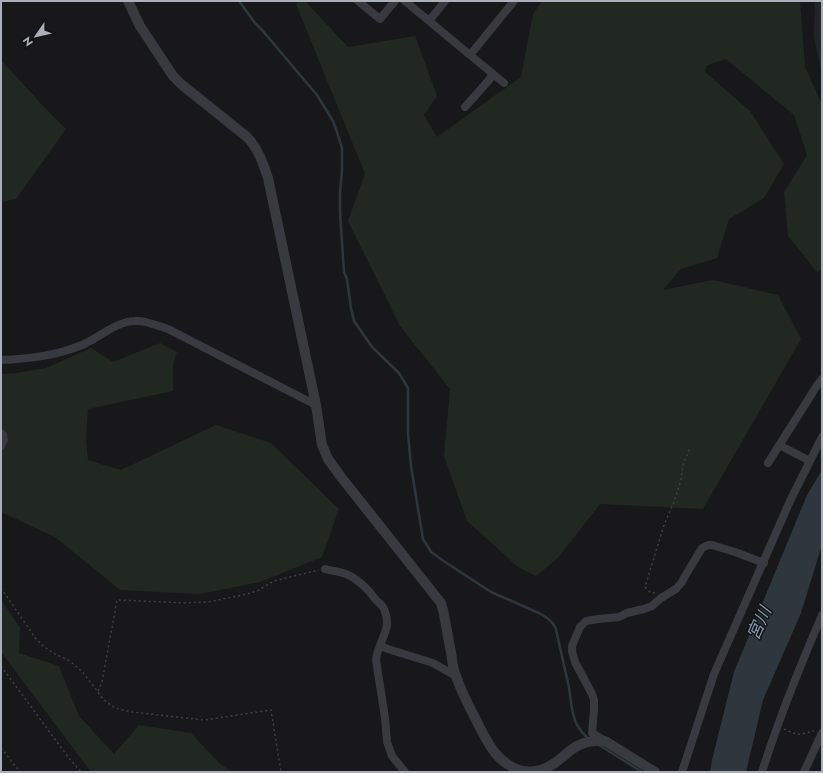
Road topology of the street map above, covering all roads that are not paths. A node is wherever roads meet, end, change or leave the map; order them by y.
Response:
1 (128, 1) edge
2 (358, 1) edge
3 (395, 1) edge
4 (405, 1) edge
5 (445, 1) edge
6 (514, 1) edge
7 (429, 21) junction
8 (470, 55) junction
9 (492, 73) junction
10 (504, 83) dead end
11 (465, 107) dead end
12 (1, 360) edge
13 (822, 379) edge
14 (316, 404) junction
15 (1, 433) edge
16 (822, 438) edge
17 (779, 445) junction
18 (1, 446) edge
19 (810, 461) junction
20 (768, 463) dead end
21 (764, 563) junction
22 (324, 569) road end
23 (822, 615) edge
24 (380, 646) junction
25 (456, 676) junction
26 (819, 732) edge
27 (603, 741) junction
28 (405, 772) edge
29 (655, 772) edge
30 (682, 772) edge
31 (762, 772) edge
32 (804, 772) edge

1 - 14 street
2 - 3 street
4 - 7 street
5 - 7 street
6 - 8 street
7 - 8 street
8 - 9 street
9 - 10 street
9 - 11 street
12 - 14 street
13 - 17 street
14 - 25 street
15 - 18 street
16 - 19 street
17 - 19 street
17 - 20 street
19 - 21 street
21 - 27 street
21 - 30 street
22 - 24 street
23 - 31 street
24 - 25 street
24 - 28 street
25 - 27 street
26 - 32 street
27 - 29 street

